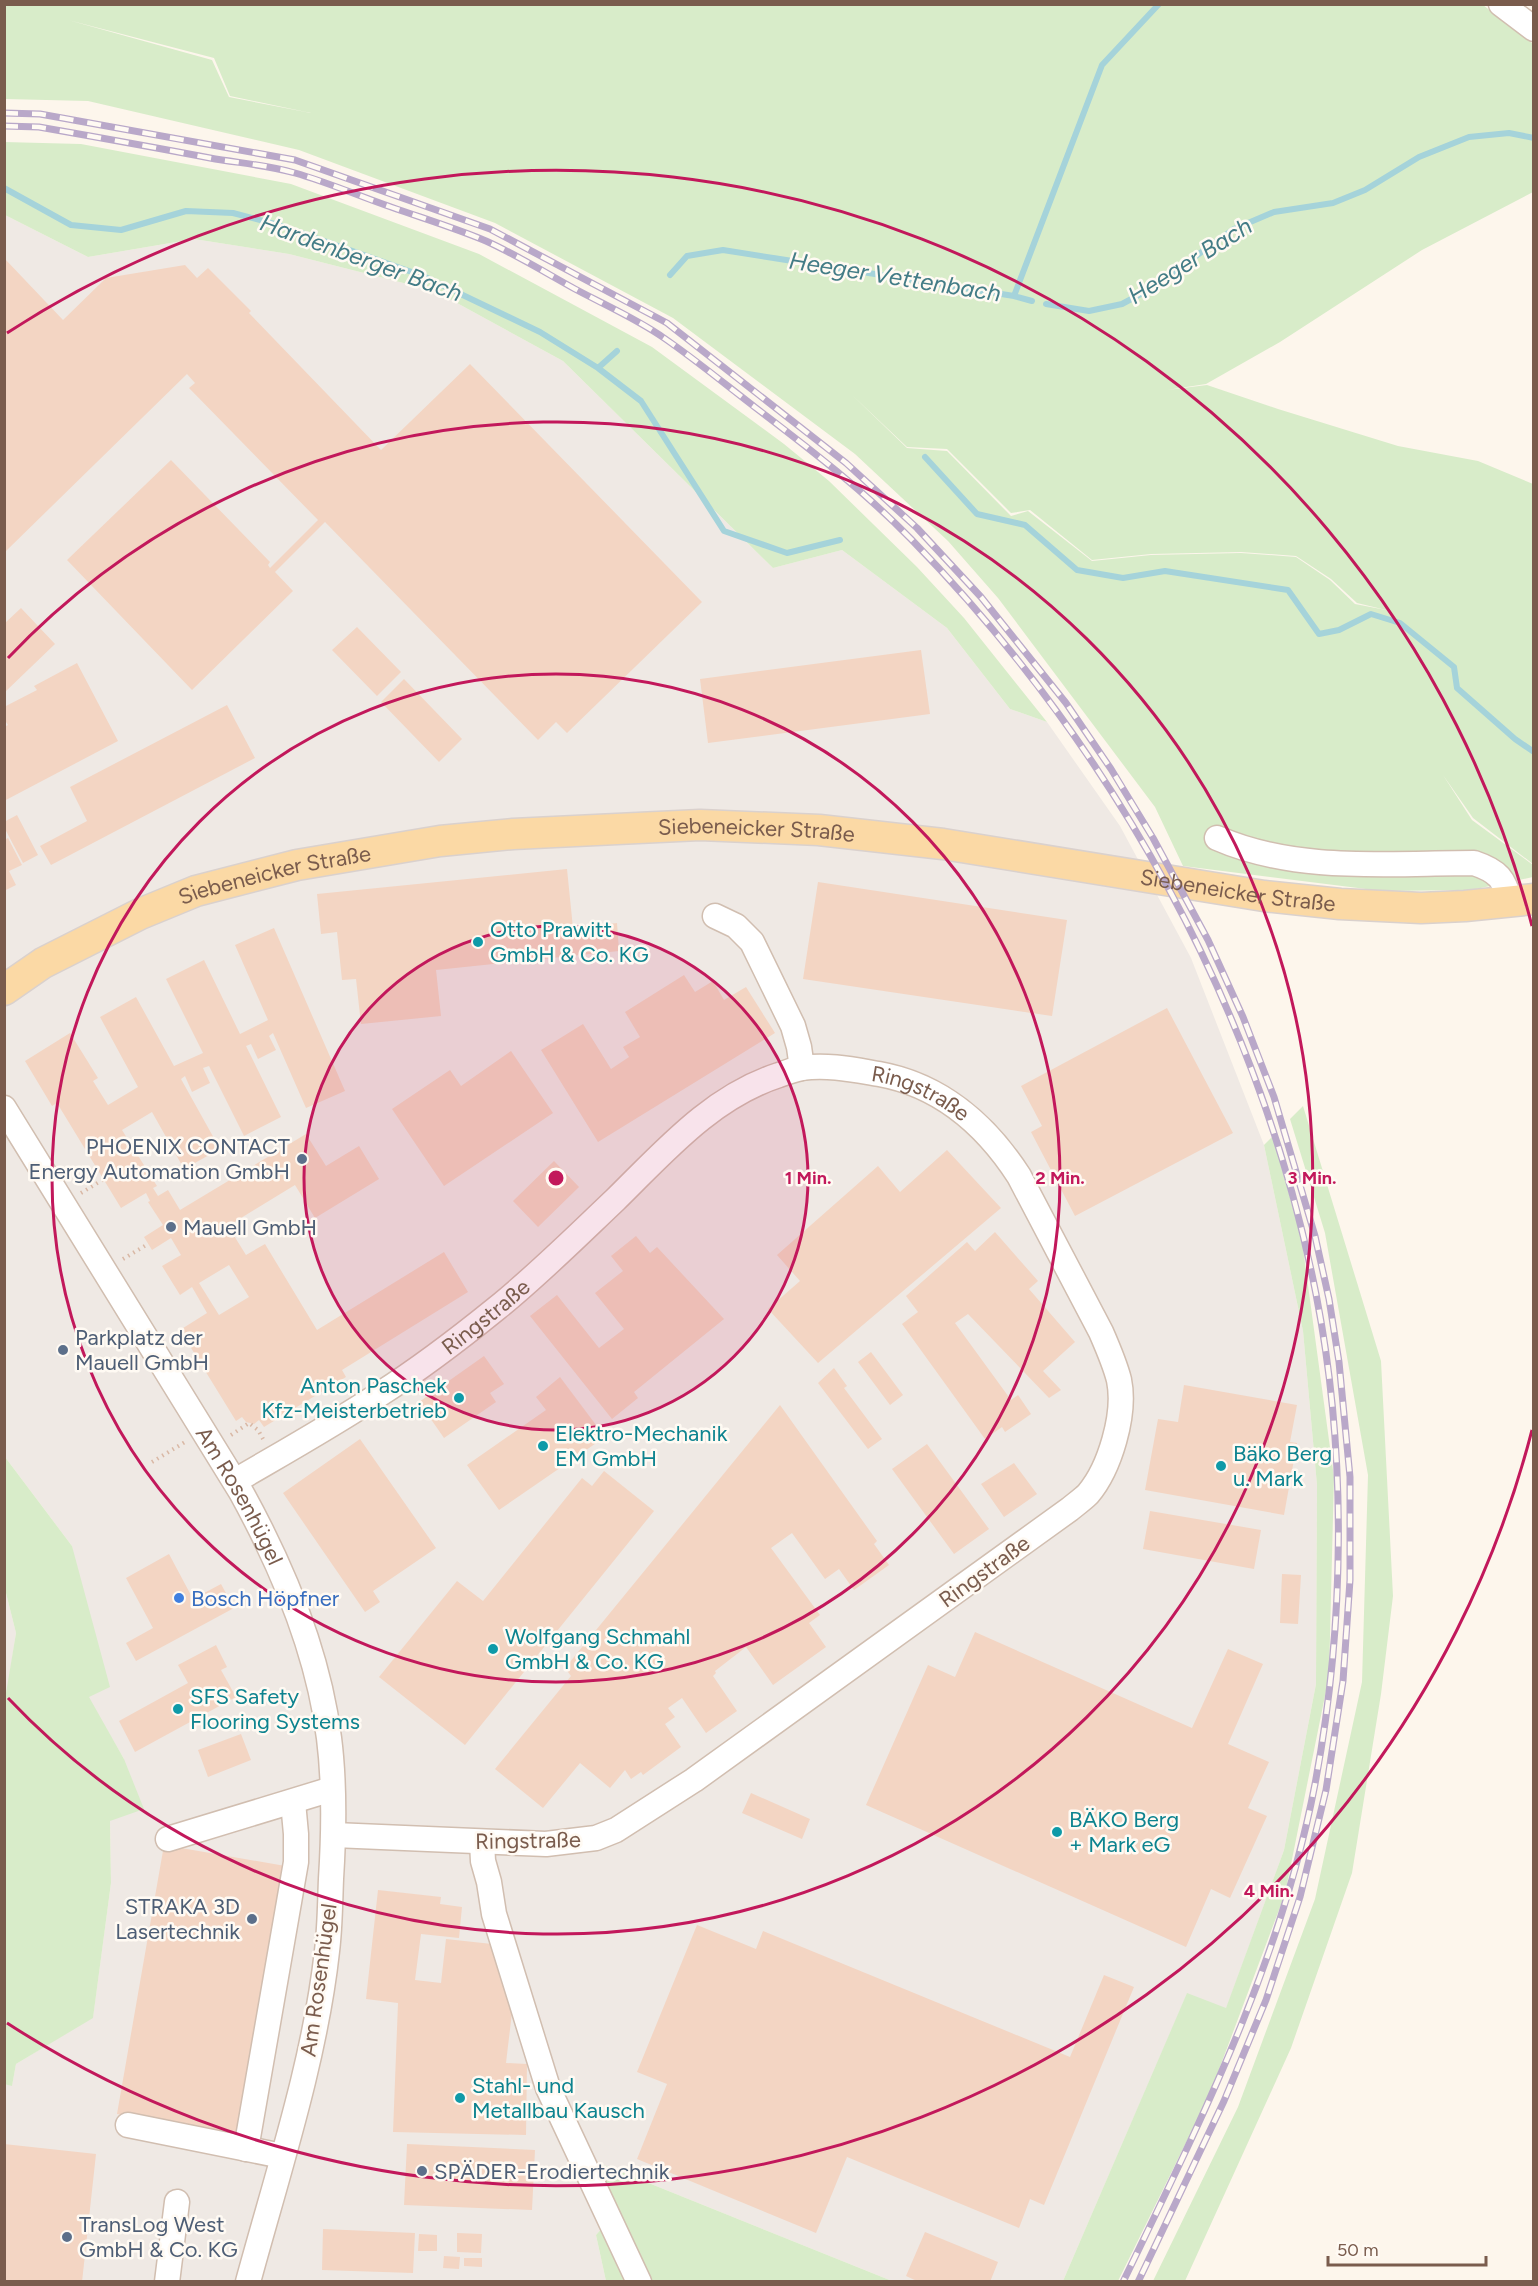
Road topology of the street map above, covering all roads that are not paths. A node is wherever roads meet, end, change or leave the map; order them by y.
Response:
1 (1501, 4) edge
2 (1533, 29) edge
3 (1217, 838) dead end
4 (1522, 901) edge
5 (715, 916) dead end
6 (4, 990) edge
7 (802, 1068) junction
8 (4, 1108) edge
9 (235, 1481) junction
10 (332, 1790) junction
11 (293, 1802) junction
12 (334, 1835) junction
13 (168, 1839) dead end
14 (482, 1842) junction
15 (128, 2125) dead end
16 (246, 2149) junction
17 (282, 2156) junction
18 (177, 2202) dead end
19 (167, 2282) edge
20 (248, 2282) edge
21 (639, 2282) edge

1 - 2 street
3 - 4 street
4 - 6 main road, Siebeneicker Straße
5 - 7 street
7 - 9 street, Ringstraße
7 - 14 street, Ringstraße
8 - 9 street, Am Rosenhügel
9 - 10 street, Am Rosenhügel
10 - 11 street
10 - 12 street, Am Rosenhügel
11 - 13 street
11 - 16 street
12 - 14 street, Ringstraße
12 - 17 street, Am Rosenhügel
14 - 21 street
15 - 16 street
16 - 17 street
17 - 20 street, Am Rosenhügel
18 - 19 street

